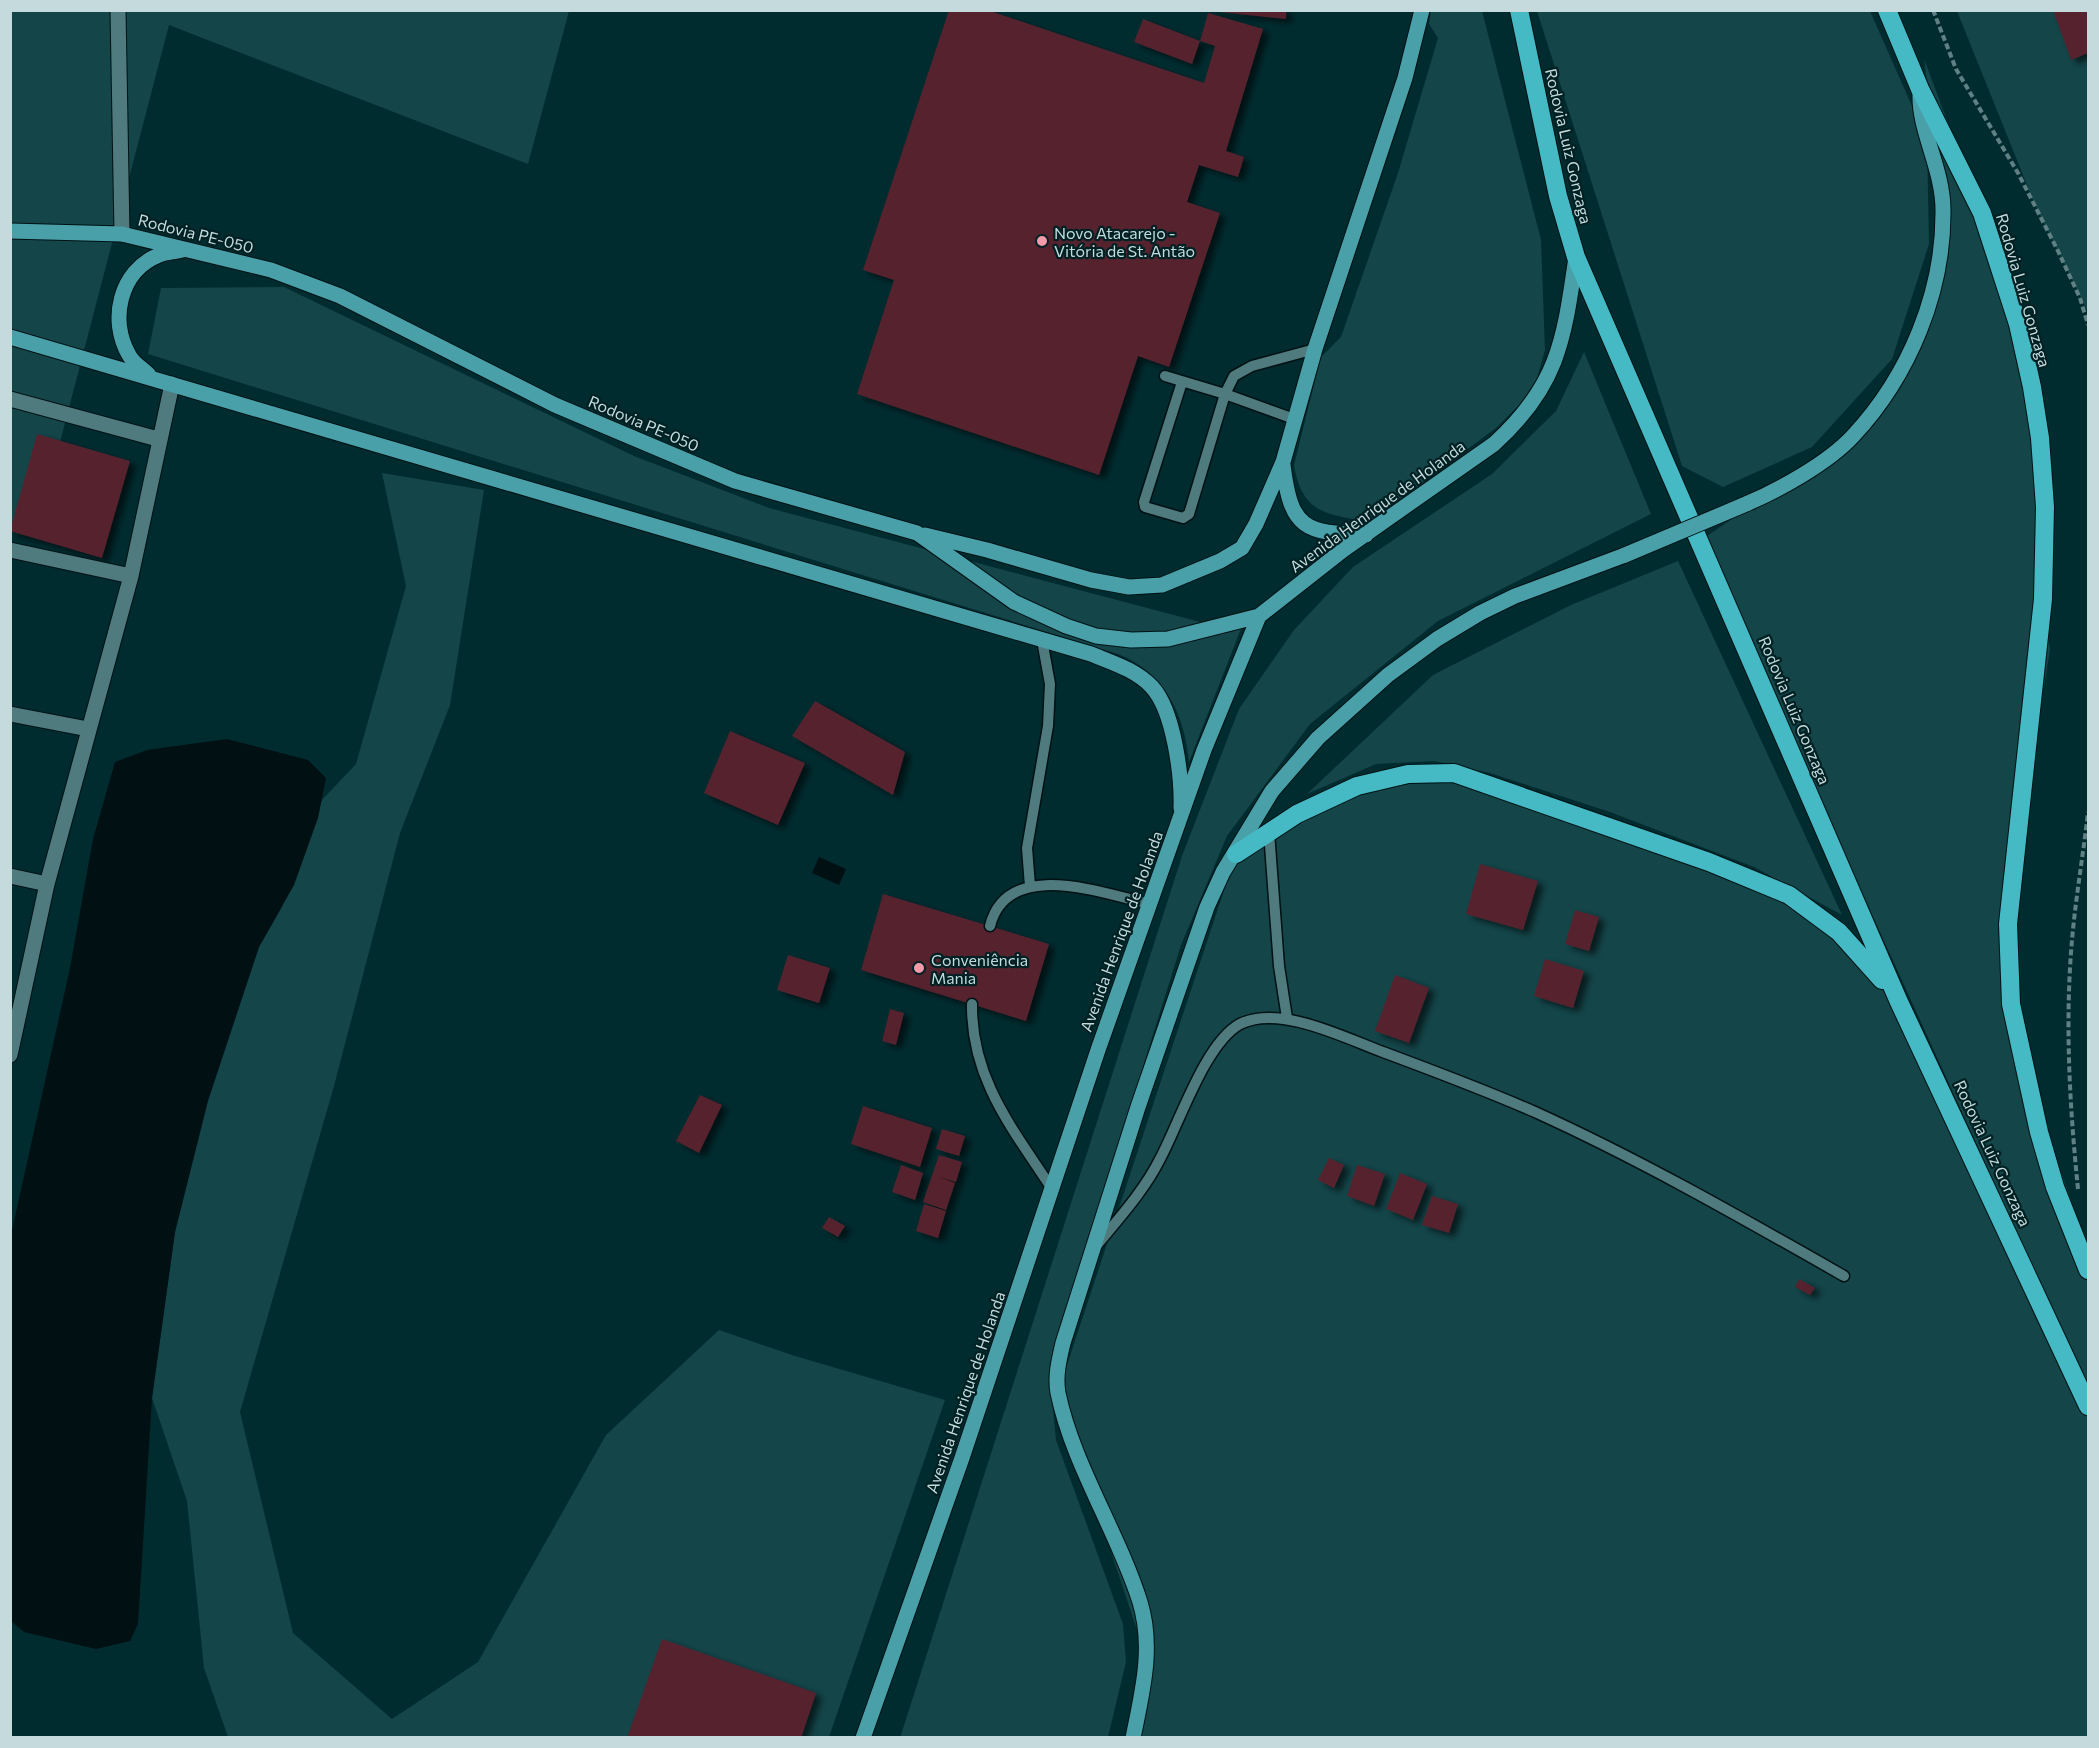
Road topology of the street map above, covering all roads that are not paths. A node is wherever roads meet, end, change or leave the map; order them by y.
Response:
1 (118, 10) edge
2 (1422, 10) edge
3 (1519, 10) edge
4 (1887, 10) edge
5 (1920, 88) junction
6 (10, 231) edge
7 (122, 234) junction
8 (188, 249) junction
9 (1576, 256) junction
10 (10, 337) edge
11 (1315, 349) junction
12 (1165, 376) dead end
13 (152, 377) junction
14 (1182, 382) junction
15 (172, 384) junction
16 (1225, 394) junction
17 (10, 399) edge
18 (1294, 419) junction
19 (158, 439) junction
20 (1283, 462) junction
21 (917, 533) junction
22 (1366, 535) junction
23 (10, 550) edge
24 (130, 576) junction
25 (1259, 616) junction
26 (1042, 640) junction
27 (10, 714) edge
28 (88, 729) junction
29 (1181, 817) junction
30 (1269, 832) junction
31 (1236, 854) junction
32 (10, 876) edge
33 (47, 884) junction
34 (1030, 886) junction
35 (1150, 904) junction
36 (990, 926) dead end
37 (1899, 1002) junction
38 (972, 1004) dead end
39 (1287, 1018) junction
40 (12, 1039) edge
41 (10, 1055) edge
42 (1052, 1189) junction
43 (1095, 1248) junction
44 (2088, 1270) edge
45 (1844, 1276) dead end
46 (2088, 1406) edge
47 (863, 1737) edge
48 (1132, 1737) edge

1 - 7 street
2 - 11 main road
3 - 9 highway, Rodovia Luiz Gonzaga
4 - 5 highway, Rodovia Luiz Gonzaga
5 - 31 main road, bridge
5 - 44 highway, Rodovia Luiz Gonzaga
6 - 7 main road, Rodovia PE-050
7 - 8 main road, Rodovia PE-050
8 - 13 main road
8 - 21 main road, Rodovia PE-050
9 - 22 main road, Avenida Henrique de Holanda
9 - 37 highway, Rodovia Luiz Gonzaga
10 - 13 main road
11 - 16 lane
11 - 18 main road
12 - 14 lane
13 - 15 main road
14 - 16 lane
14 - 16 lane
15 - 19 street
15 - 26 main road
16 - 18 lane
17 - 19 street
18 - 20 main road
19 - 24 street
20 - 21 main road
20 - 22 main road
21 - 25 main road, Rodovia PE-050
22 - 25 main road, Avenida Henrique de Holanda
23 - 24 street
24 - 28 street
25 - 29 main road, Avenida Henrique de Holanda
26 - 29 main road
26 - 34 lane
27 - 28 street
28 - 33 street
29 - 35 main road, Avenida Henrique de Holanda
30 - 31 highway
30 - 37 highway
30 - 39 lane
31 - 43 main road
32 - 33 street
33 - 40 street
34 - 35 lane
34 - 36 lane
35 - 42 main road, Avenida Henrique de Holanda
37 - 46 highway, Rodovia Luiz Gonzaga
38 - 42 lane
39 - 43 lane
39 - 45 lane
40 - 41 street
42 - 47 main road, Avenida Henrique de Holanda
43 - 48 main road

